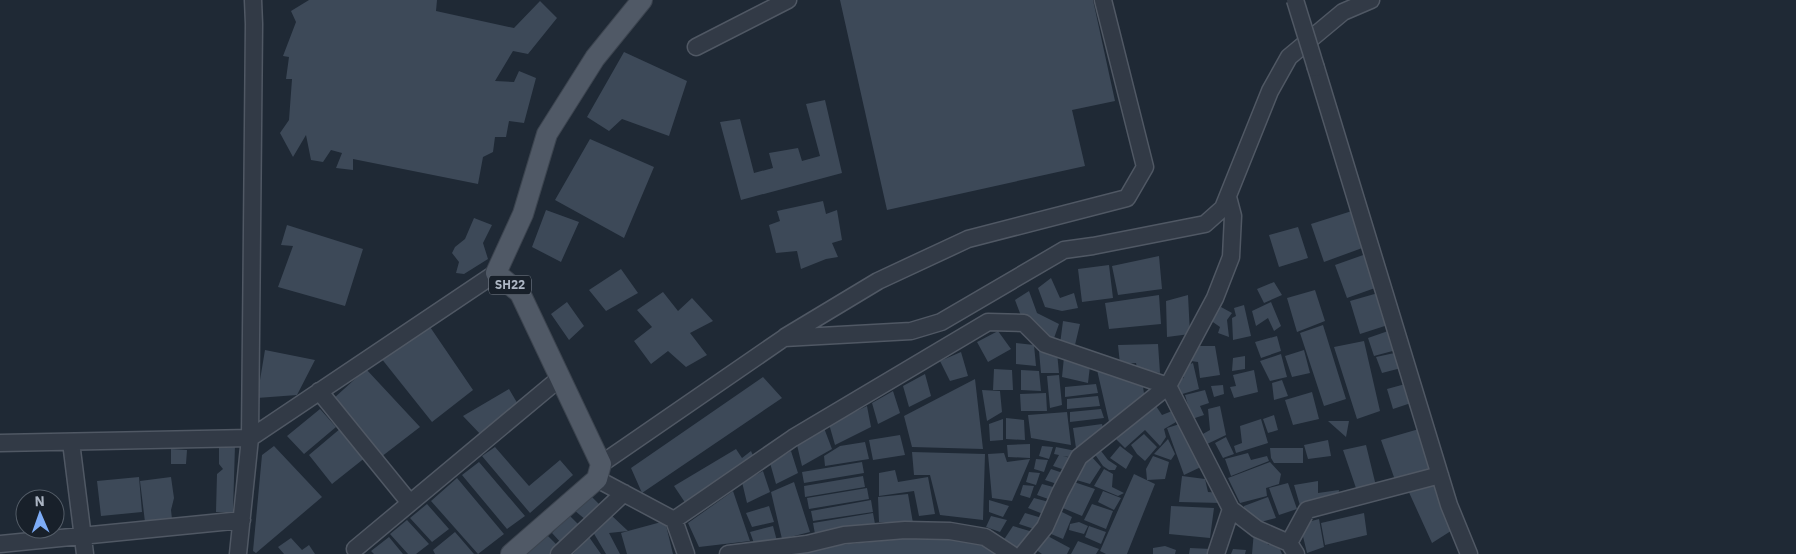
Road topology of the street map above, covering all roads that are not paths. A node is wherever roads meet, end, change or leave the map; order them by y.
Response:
1 (253, 0) edge
2 (642, 0) edge
3 (788, 0) edge
4 (1103, 0) edge
5 (1295, 0) edge
6 (1371, 0) edge
7 (696, 47) dead end
8 (1228, 197) junction
9 (496, 273) junction
10 (784, 338) junction
11 (560, 378) junction
12 (1168, 386) junction
13 (319, 391) junction
14 (250, 438) junction
15 (70, 442) junction
16 (0, 443) edge
17 (599, 472) junction
18 (1440, 475) junction
19 (624, 493) junction
20 (410, 503) junction
21 (1231, 509) junction
22 (242, 520) junction
23 (674, 520) junction
24 (82, 536) junction
25 (0, 544) edge
26 (1292, 548) edge
27 (355, 549) dead end
28 (1031, 552) edge
29 (85, 554) edge
30 (238, 554) edge
31 (511, 554) edge
32 (559, 554) edge
33 (686, 554) edge
34 (728, 554) edge
35 (1011, 554) edge
36 (1216, 554) edge
37 (1469, 554) edge

1 - 14 street
2 - 9 main road, SH22
3 - 7 street
4 - 10 street
5 - 18 street, bridge
6 - 8 street
8 - 10 street
8 - 12 street
9 - 11 main road, SH22
9 - 13 street
10 - 17 street
11 - 17 main road, SH22
11 - 20 street
12 - 21 street
12 - 23 street
12 - 28 street
13 - 14 street
13 - 20 street
14 - 15 street
14 - 22 street
15 - 16 street
15 - 24 street
17 - 19 street
17 - 31 main road
18 - 26 street
18 - 37 street
19 - 23 street
19 - 32 street
20 - 27 street
21 - 26 street
21 - 36 street
22 - 24 street
22 - 30 street
23 - 33 street
24 - 25 street
24 - 29 street
34 - 35 street

